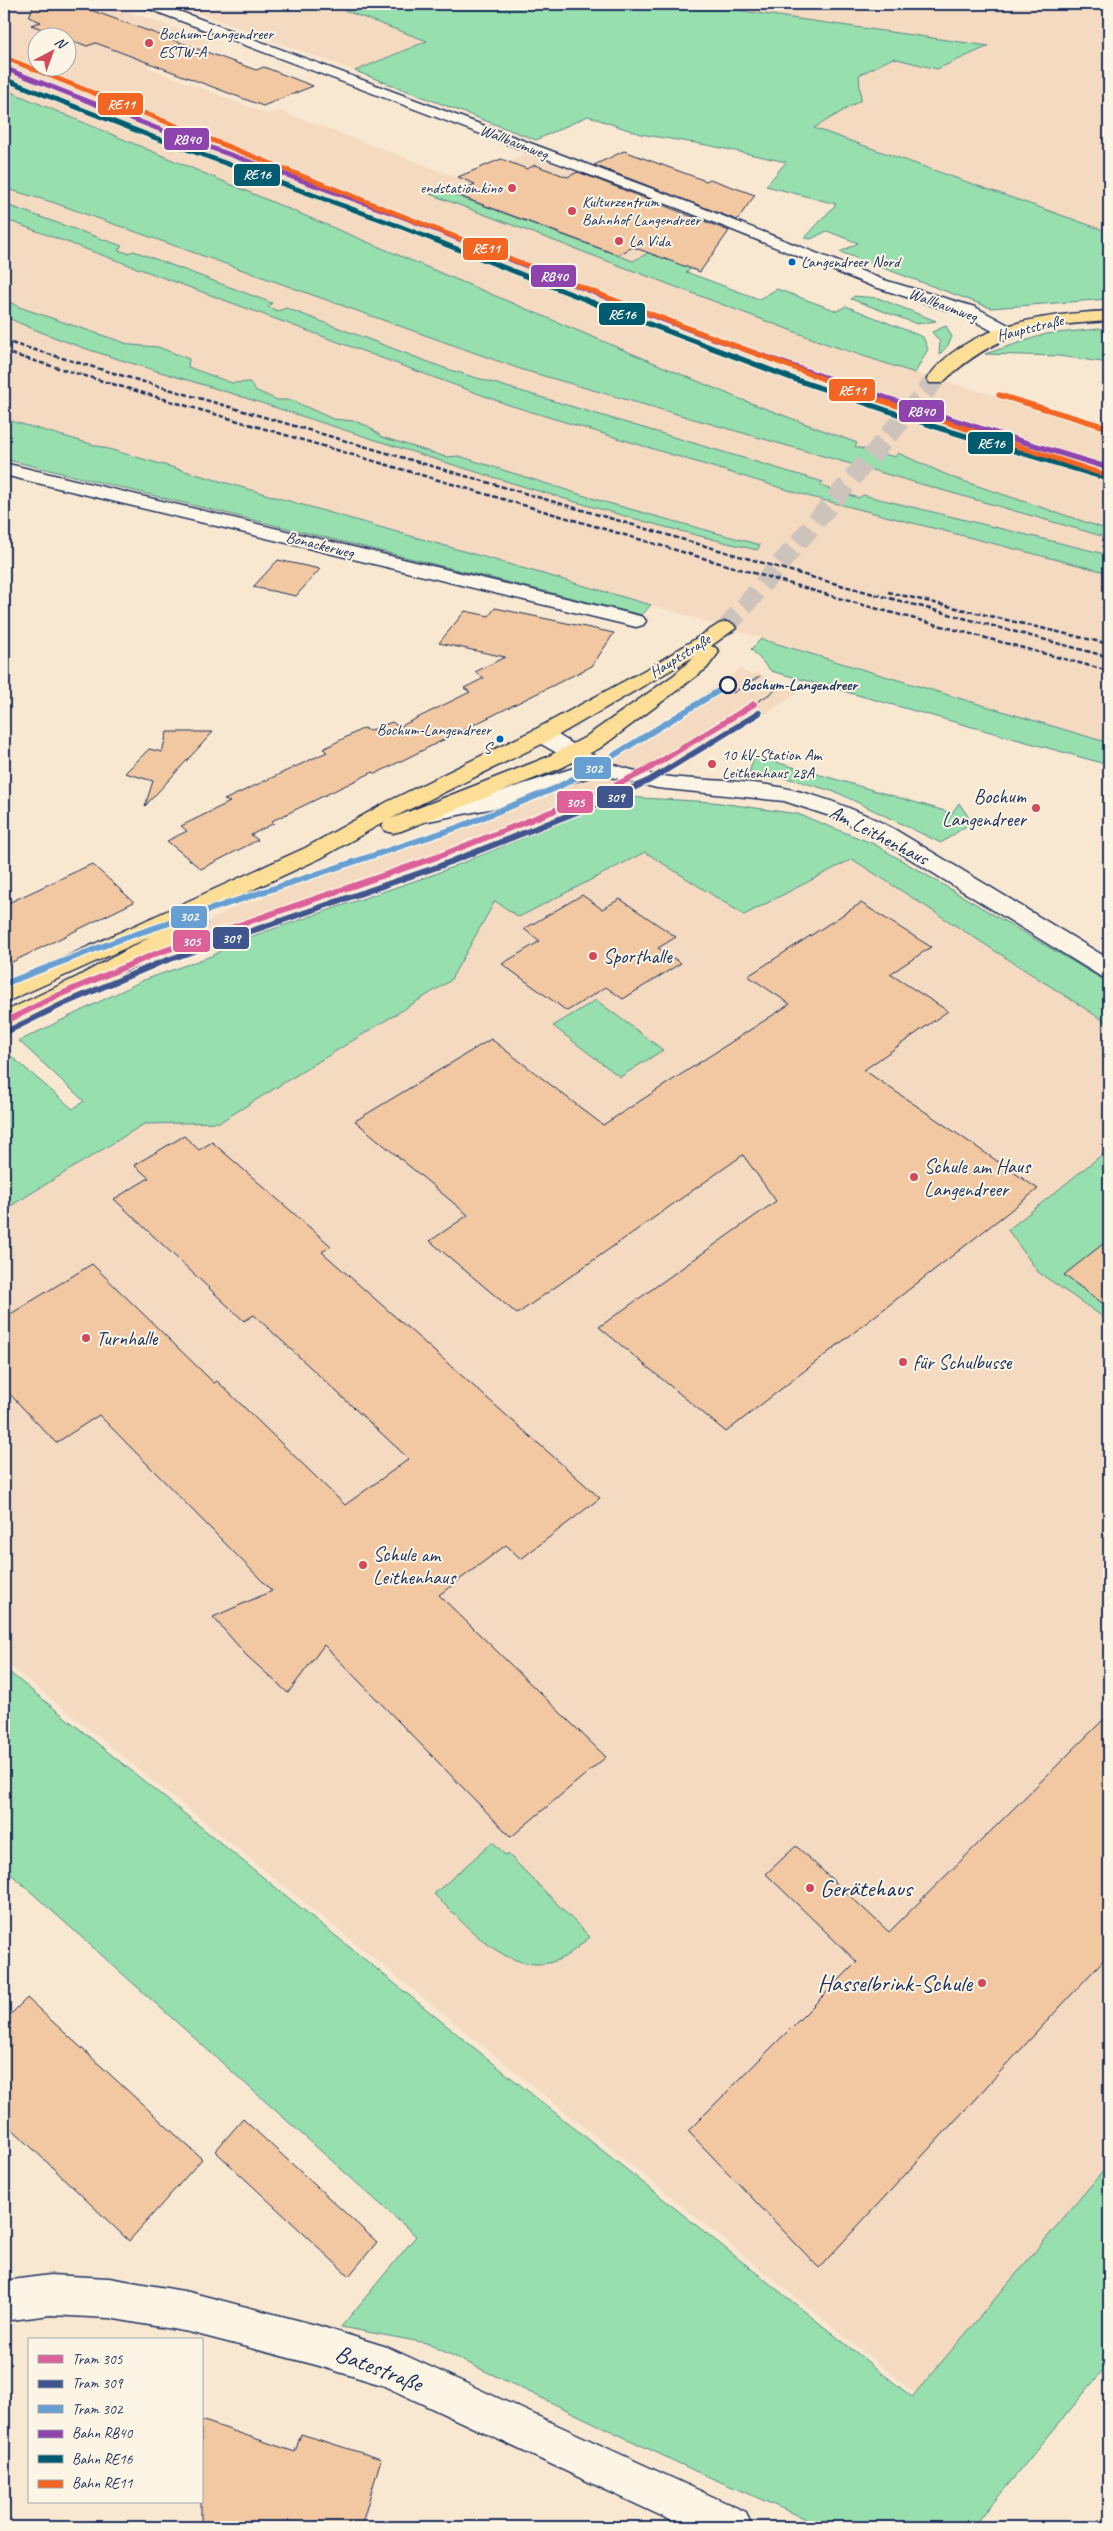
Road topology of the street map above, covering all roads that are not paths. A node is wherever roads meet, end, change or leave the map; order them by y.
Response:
1 (149, 4) edge
2 (878, 282) junction
3 (1109, 316) edge
4 (1006, 331) junction
5 (973, 333) junction
6 (936, 379) tunnel mouth
7 (4, 469) edge
8 (636, 621) dead end
9 (542, 735) junction
10 (574, 753) junction
11 (599, 766) junction
12 (423, 815) junction
13 (313, 853) junction
14 (239, 888) junction
15 (1109, 970) edge
16 (4, 995) edge
17 (4, 1022) edge
18 (4, 2301) edge
19 (731, 2527) edge

1 - 2 street, Wallbaumweg
2 - 4 street, Wallbaumweg
2 - 5 street, Wallbaumweg
3 - 4 main road, Hauptstraße
4 - 5 main road, Hauptstraße
5 - 6 main road, Hauptstraße
7 - 8 street, Bonackerweg
9 - 10 street, Am Leithenhaus
9 - 10 main road, Hauptstraße
9 - 13 main road, Hauptstraße
10 - 11 street, Am Leithenhaus
10 - 12 main road, Hauptstraße
11 - 12 street, Hauptstraße
11 - 15 street, Am Leithenhaus
12 - 13 main road, Hauptstraße
13 - 14 main road, Hauptstraße
14 - 16 main road, Hauptstraße
14 - 17 main road, Hauptstraße
18 - 19 street, Batestraße

